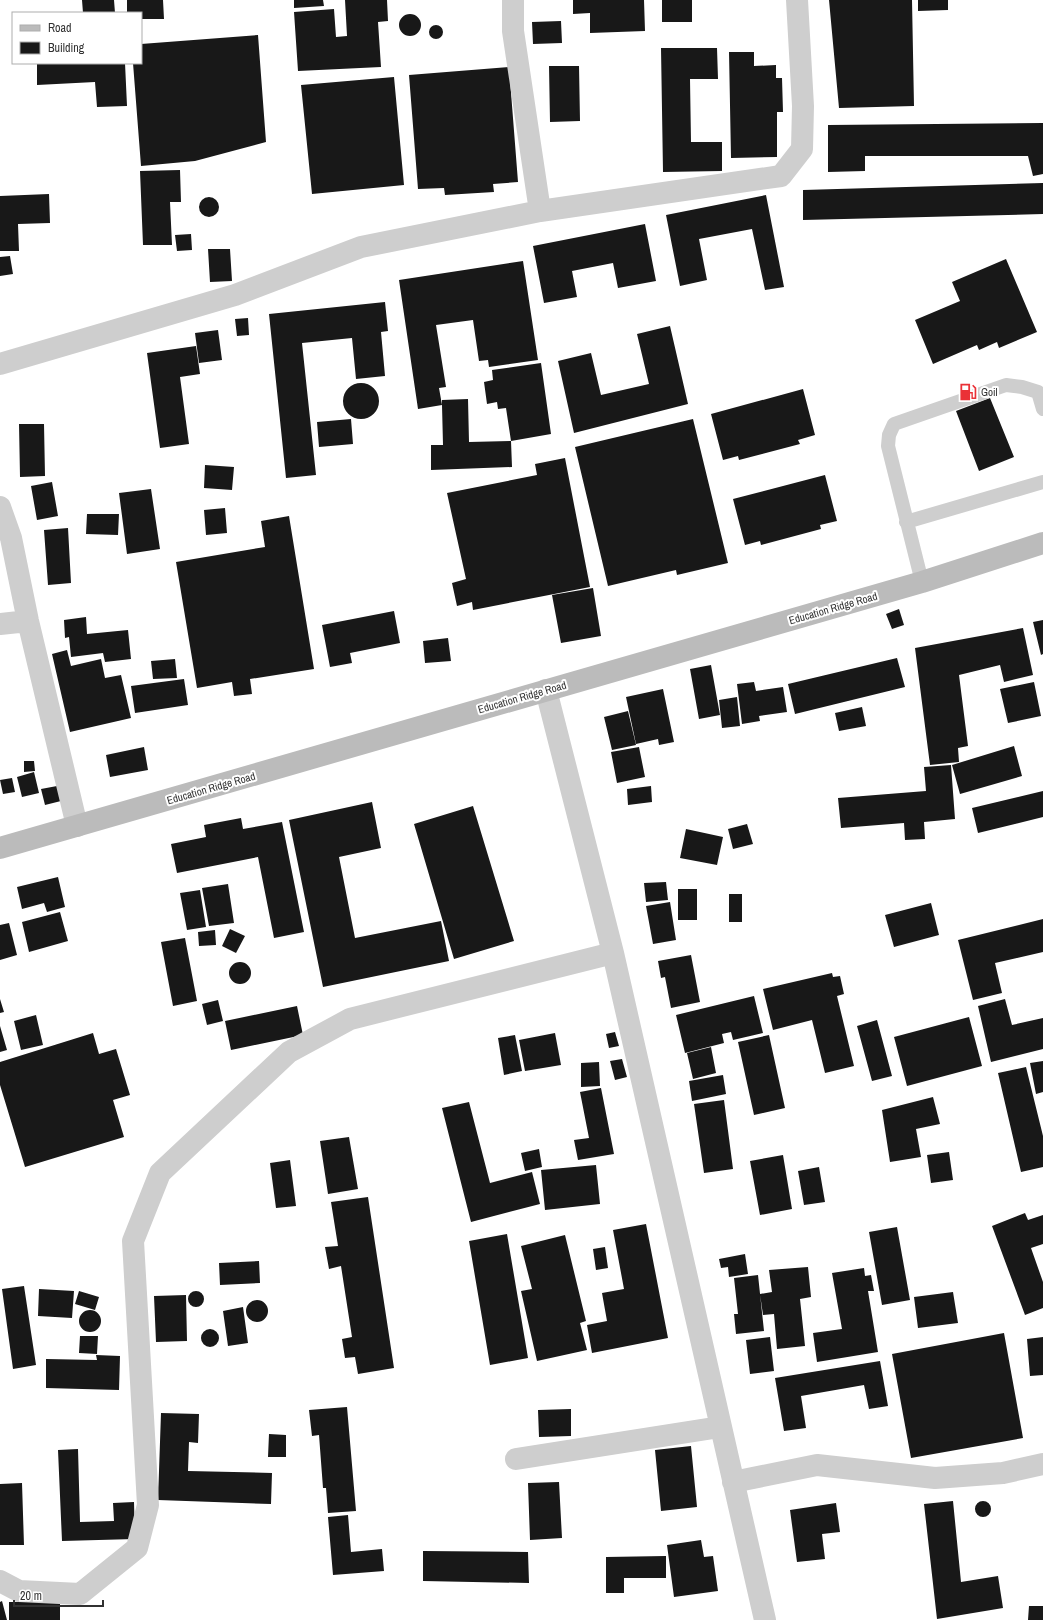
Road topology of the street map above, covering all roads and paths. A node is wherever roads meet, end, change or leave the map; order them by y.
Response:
1 (513, 0) edge
2 (797, 0) edge
3 (540, 211) junction
4 (0, 364) edge
5 (1043, 409) edge
6 (1043, 482) edge
7 (0, 507) edge
8 (906, 522) junction
9 (1043, 543) edge
10 (922, 582) junction
11 (28, 621) junction
12 (0, 624) edge
13 (546, 690) junction
14 (77, 826) junction
15 (0, 848) edge
16 (613, 953) junction
17 (720, 1427) junction
18 (516, 1459) dead end
19 (1043, 1464) edge
20 (733, 1482) junction
21 (0, 1581) edge
22 (764, 1620) edge

1 - 3 street
2 - 3 street
3 - 4 street
5 - 8 lane
6 - 8 lane
7 - 11 street
8 - 10 lane
9 - 10 main road, Education Ridge Road
10 - 13 main road, Education Ridge Road
11 - 12 street
11 - 14 street
13 - 14 main road, Education Ridge Road
13 - 16 street
14 - 15 main road, Education Ridge Road
16 - 17 street
16 - 21 street
17 - 18 street
17 - 20 street
19 - 20 street
20 - 22 street

